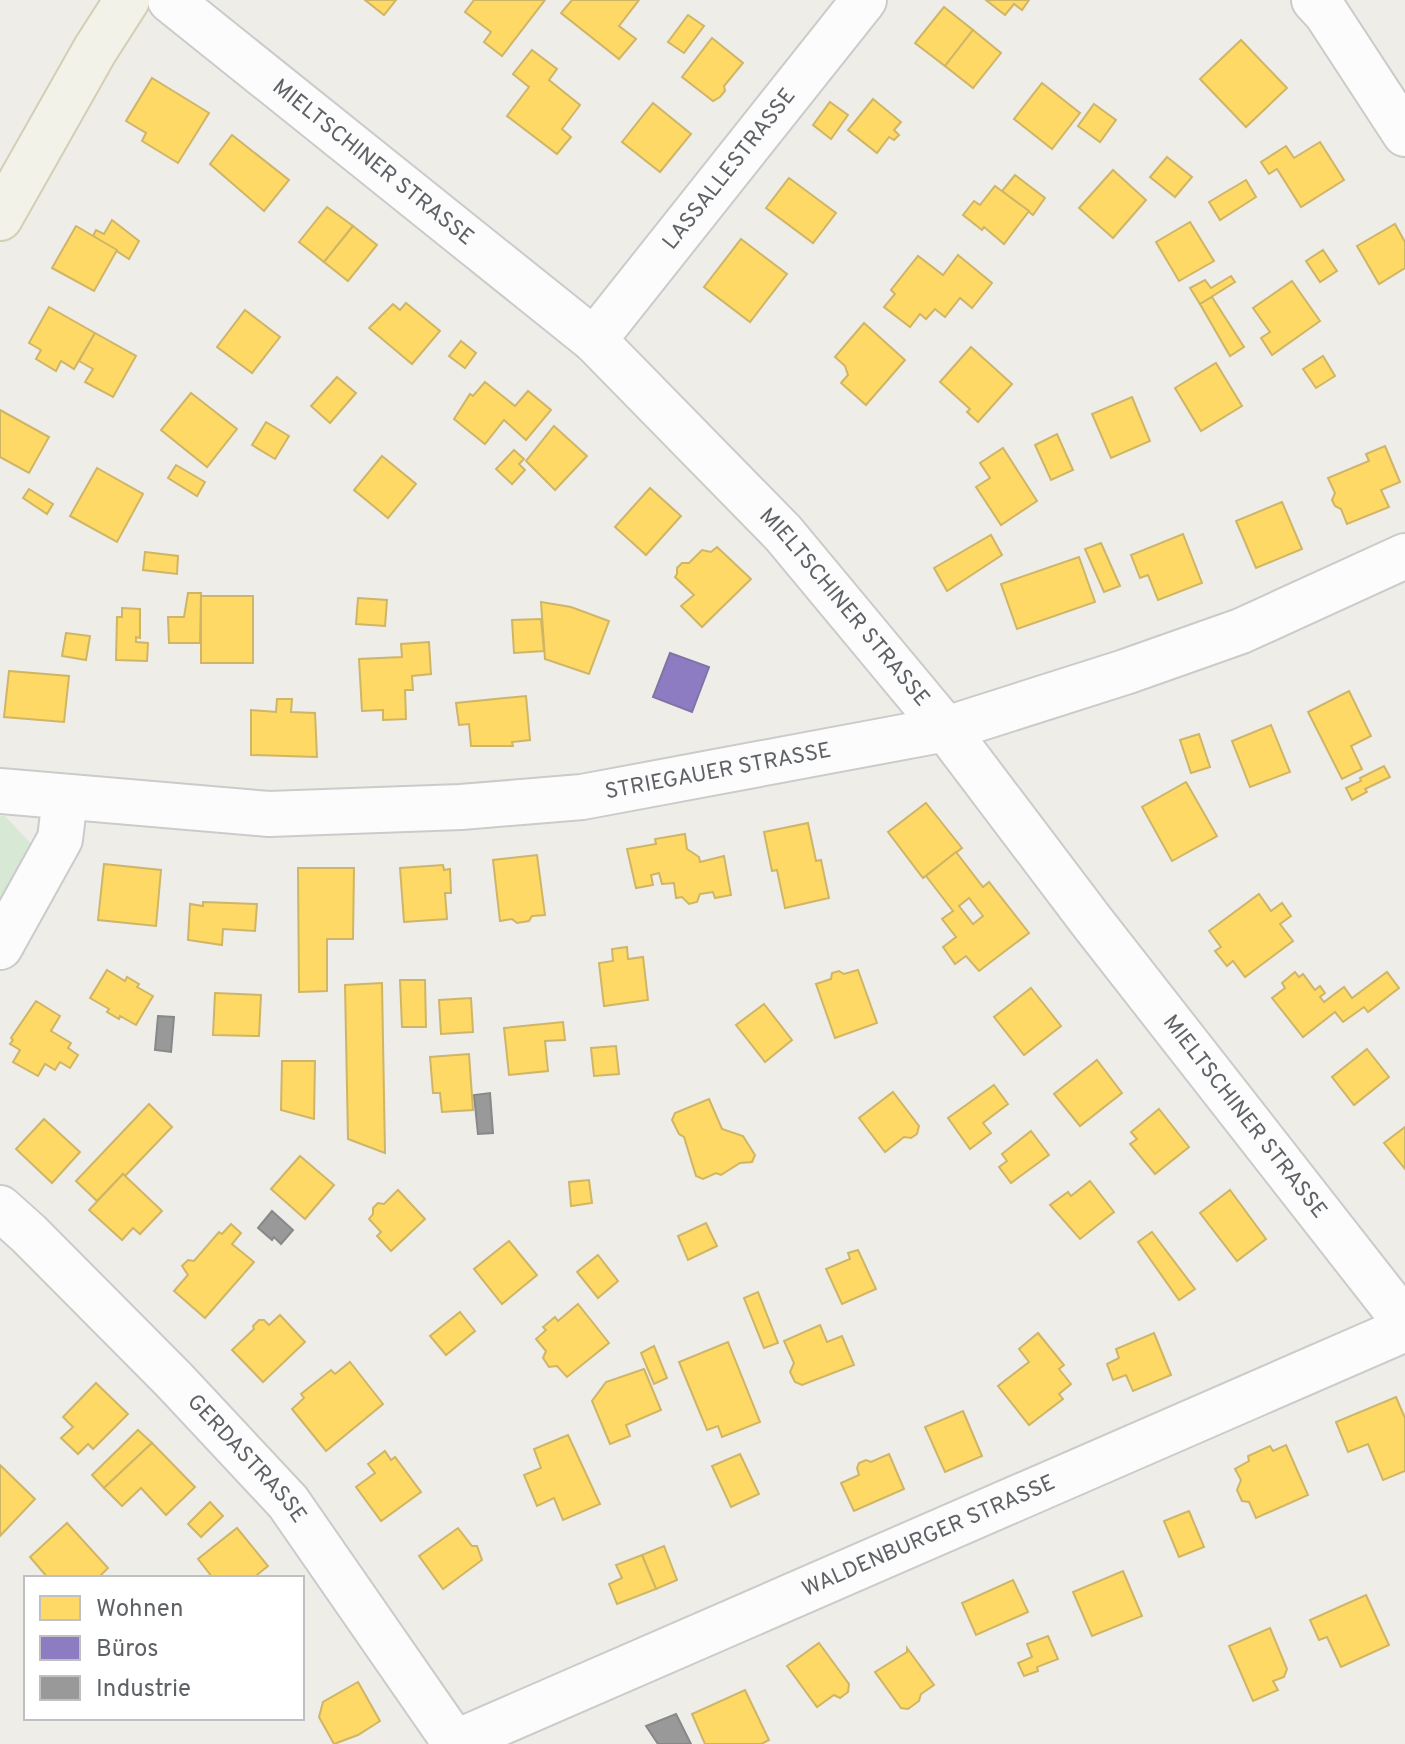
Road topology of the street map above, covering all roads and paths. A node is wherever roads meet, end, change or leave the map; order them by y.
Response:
1 (127, 0) edge
2 (170, 0) edge
3 (864, 0) edge
4 (1314, 0) edge
5 (1405, 134) edge
6 (0, 218) edge
7 (594, 340) junction
8 (1405, 556) edge
9 (946, 729) junction
10 (0, 791) edge
11 (65, 798) junction
12 (0, 947) edge
13 (0, 1208) edge
14 (1405, 1322) edge
15 (1405, 1329) edge
16 (453, 1743) edge

1 - 6 main road
2 - 7 street, MIELTSCHINER STRASSE
3 - 7 street, LASSALLESTRASSE
4 - 5 street
7 - 9 street, MIELTSCHINER STRASSE
8 - 9 street, STRIEGAUER STRASSE
9 - 11 street, STRIEGAUER STRASSE
9 - 14 street, MIELTSCHINER STRASSE
10 - 11 street, STRIEGAUER STRASSE
11 - 12 street
13 - 16 street, GERDASTRASSE
15 - 16 street, WALDENBURGER STRASSE

